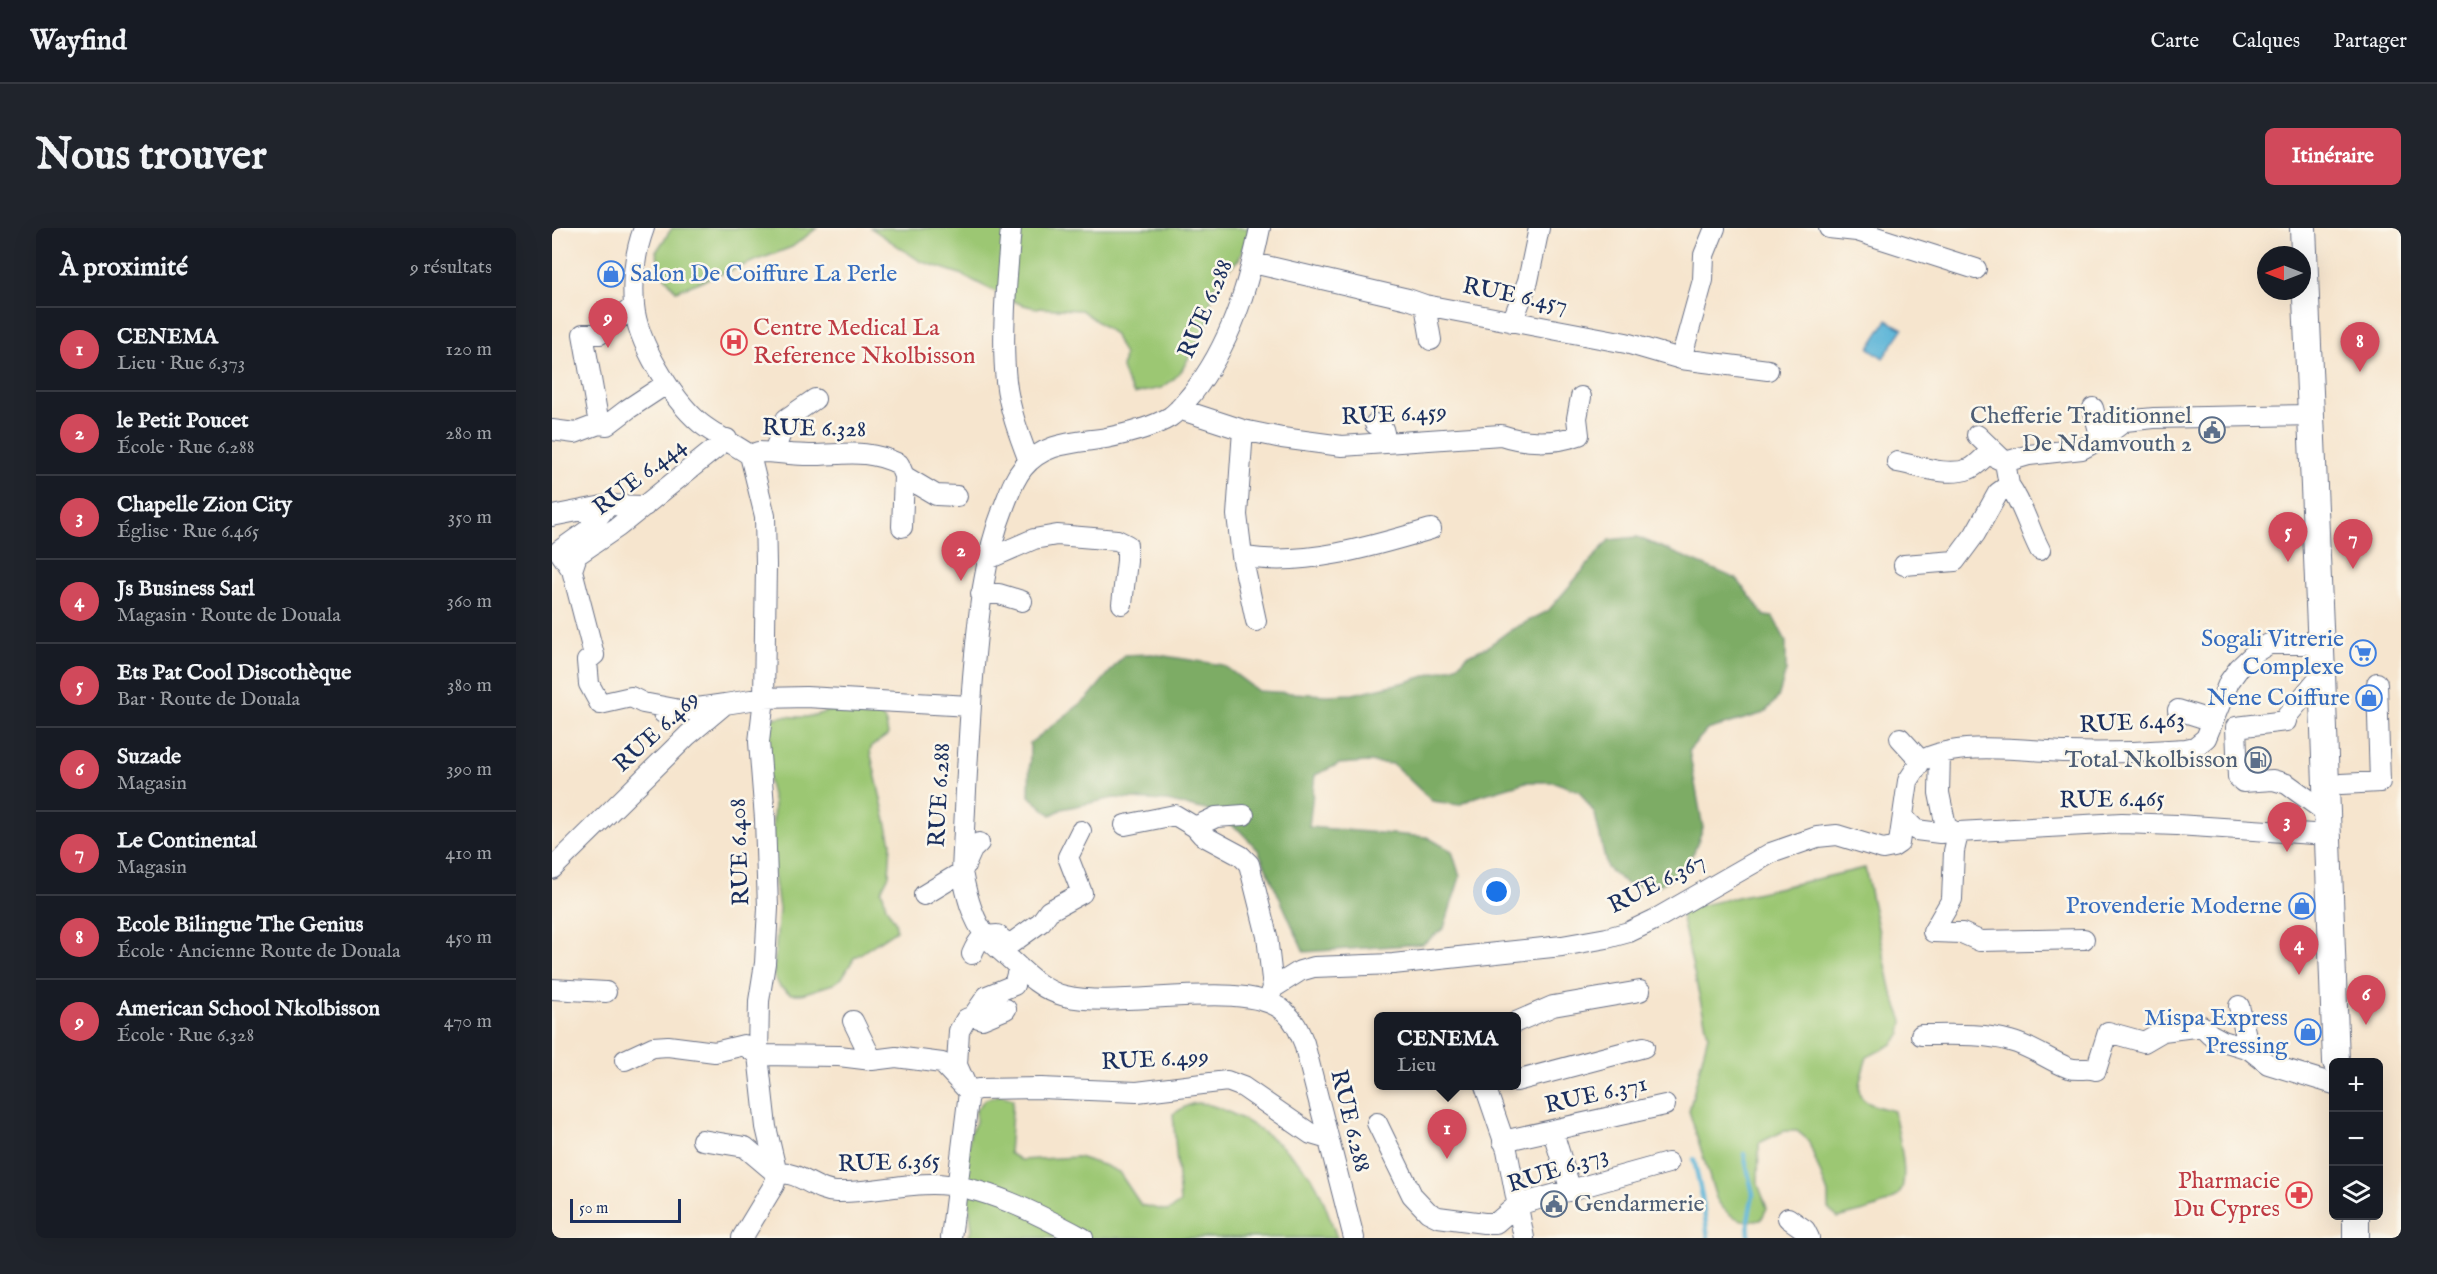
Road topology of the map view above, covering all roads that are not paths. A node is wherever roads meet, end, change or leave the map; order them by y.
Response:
1 (644, 228) edge
2 (1011, 228) edge
3 (1260, 228) edge
4 (1539, 228) edge
5 (1715, 228) edge
6 (1829, 228) edge
7 (2303, 228) edge
8 (2320, 228) edge
9 (1253, 263) junction
10 (1976, 269) dead end
11 (1425, 305) junction
12 (634, 306) junction
13 (1512, 322) junction
14 (1431, 340) dead end
15 (1681, 359) junction
16 (1768, 370) dead end
17 (666, 384) junction
18 (1581, 397) dead end
19 (814, 399) dead end
20 (2093, 408) dead end
21 (1179, 409) junction
22 (2312, 415) junction
23 (599, 424) junction
24 (1376, 424) dead end
25 (552, 430) edge
26 (1242, 430) junction
27 (1977, 435) dead end
28 (727, 439) junction
29 (2101, 439) junction
30 (1386, 441) junction
31 (774, 452) junction
32 (750, 455) junction
33 (1029, 461) junction
34 (1897, 462) dead end
35 (2005, 462) junction
36 (904, 476) junction
37 (2009, 485) junction
38 (957, 496) dead end
39 (608, 506) junction
40 (645, 506) junction
41 (552, 516) edge
42 (902, 526) dead end
43 (1431, 529) dead end
44 (2040, 550) dead end
45 (1242, 556) junction
46 (988, 559) junction
47 (1904, 565) dead end
48 (572, 570) junction
49 (981, 594) junction
50 (1022, 601) dead end
51 (1122, 604) dead end
52 (1256, 621) dead end
53 (2321, 644) junction
54 (2322, 674) junction
55 (2377, 683) dead end
56 (764, 698) junction
57 (725, 704) junction
58 (970, 706) junction
59 (675, 709) junction
60 (2178, 710) dead end
61 (646, 717) dead end
62 (2213, 721) junction
63 (688, 735) junction
64 (1900, 738) dead end
65 (1940, 753) junction
66 (1921, 761) junction
67 (2341, 784) junction
68 (1244, 815) dead end
69 (1903, 817) junction
70 (2327, 824) junction
71 (1125, 825) dead end
72 (1195, 826) junction
73 (1081, 831) dead end
74 (1958, 834) junction
75 (979, 843) dead end
76 (552, 869) edge
77 (962, 872) junction
78 (924, 895) dead end
79 (985, 935) junction
80 (2084, 939) dead end
81 (972, 954) dead end
82 (1019, 967) junction
83 (552, 989) edge
84 (1640, 991) dead end
85 (606, 992) dead end
86 (1270, 994) junction
87 (2239, 1006) dead end
88 (1006, 1009) dead end
89 (973, 1016) junction
90 (1521, 1020) edge
91 (853, 1021) dead end
92 (1921, 1035) dead end
93 (1644, 1047) dead end
94 (2249, 1049) junction
95 (758, 1055) junction
96 (2336, 1058) edge
97 (2350, 1058) edge
98 (625, 1060) dead end
99 (872, 1060) junction
100 (1521, 1080) edge
101 (2329, 1082) edge
102 (1491, 1090) edge
103 (969, 1092) junction
104 (1665, 1106) dead end
105 (1377, 1123) dead end
106 (1553, 1132) junction
107 (1328, 1139) junction
108 (702, 1140) dead end
109 (1503, 1141) junction
110 (1668, 1163) dead end
111 (777, 1174) junction
112 (956, 1186) junction
113 (1571, 1191) junction
114 (1517, 1205) junction
115 (1788, 1218) dead end
116 (2340, 1220) edge
117 (2356, 1220) edge
118 (742, 1238) edge
119 (951, 1238) edge
120 (1083, 1238) edge
121 (1354, 1238) edge
122 (1524, 1238) edge
123 (1809, 1238) edge
124 (2340, 1238) edge
125 (2356, 1238) edge

1 - 12 street, RUE 6.328
2 - 33 street
3 - 9 street, RUE 6.288
4 - 13 street
5 - 15 street
6 - 10 street
7 - 22 main road
8 - 67 main road
9 - 11 street, RUE 6.457
9 - 21 street, RUE 6.288
11 - 13 street, RUE 6.457
11 - 14 street
12 - 17 street, RUE 6.328
12 - 23 street
13 - 15 street, RUE 6.457
15 - 16 street, RUE 6.457
17 - 23 street
17 - 28 street, RUE 6.328
18 - 30 street, RUE 6.459
19 - 31 street
20 - 29 street
21 - 26 street, RUE 6.459
21 - 33 street, RUE 6.288
22 - 29 street
22 - 53 main road
23 - 25 street
24 - 30 street
26 - 30 street, RUE 6.459
26 - 45 street
27 - 35 street
28 - 32 street, RUE 6.328
28 - 40 street, RUE 6.444
29 - 35 street
31 - 32 street, RUE 6.328
31 - 36 street, RUE 6.328
32 - 56 street, RUE 6.408
33 - 46 street, RUE 6.288
34 - 35 street
35 - 37 street
36 - 38 street, RUE 6.328
36 - 42 street
37 - 44 street
37 - 47 street
39 - 40 street
39 - 41 street
39 - 48 street
40 - 48 street, RUE 6.444
43 - 45 street
45 - 52 street
46 - 49 street, RUE 6.288
46 - 51 street
48 - 59 street
49 - 50 street
49 - 58 street, RUE 6.288
53 - 54 main road
53 - 62 street, RUE 6.463
54 - 70 main road
54 - 70 street
55 - 67 street
56 - 57 street, RUE 6.469
56 - 58 street, RUE 6.469
56 - 95 street, RUE 6.408
57 - 59 street
57 - 63 street, RUE 6.469
58 - 77 street, RUE 6.288
59 - 61 street
59 - 63 street
60 - 62 street
62 - 65 street, RUE 6.463
63 - 76 street, RUE 6.469
64 - 66 street
65 - 66 street, RUE 6.463
65 - 74 street
66 - 69 street, RUE 6.367
67 - 97 main road
68 - 72 street
69 - 74 street, RUE 6.465
69 - 86 street, RUE 6.367
70 - 74 street, RUE 6.465
70 - 96 main road
71 - 72 street
72 - 86 street
73 - 79 street
74 - 80 street
75 - 77 street
77 - 78 street
77 - 79 street, RUE 6.288
79 - 81 street
79 - 82 street, RUE 6.288
82 - 86 street, RUE 6.288
82 - 89 street
83 - 85 street
84 - 90 street
86 - 107 street, RUE 6.288
87 - 94 street
88 - 89 street
89 - 103 street
91 - 99 street
92 - 94 street
93 - 100 street
94 - 101 street
95 - 98 street
95 - 99 street
95 - 111 street, RUE 6.408
99 - 103 street
102 - 109 street
103 - 107 street, RUE 6.499
103 - 112 street
104 - 106 street, RUE 6.371
105 - 114 street, RUE 6.373
106 - 109 street, RUE 6.371
106 - 113 street
107 - 121 street, RUE 6.288
108 - 111 street, RUE 6.365
109 - 114 street
110 - 113 street, RUE 6.373
111 - 112 street, RUE 6.365
111 - 118 street
112 - 119 street
112 - 120 street, RUE 6.365
113 - 114 street, RUE 6.373
114 - 122 street
115 - 123 street
116 - 124 main road
117 - 125 main road

